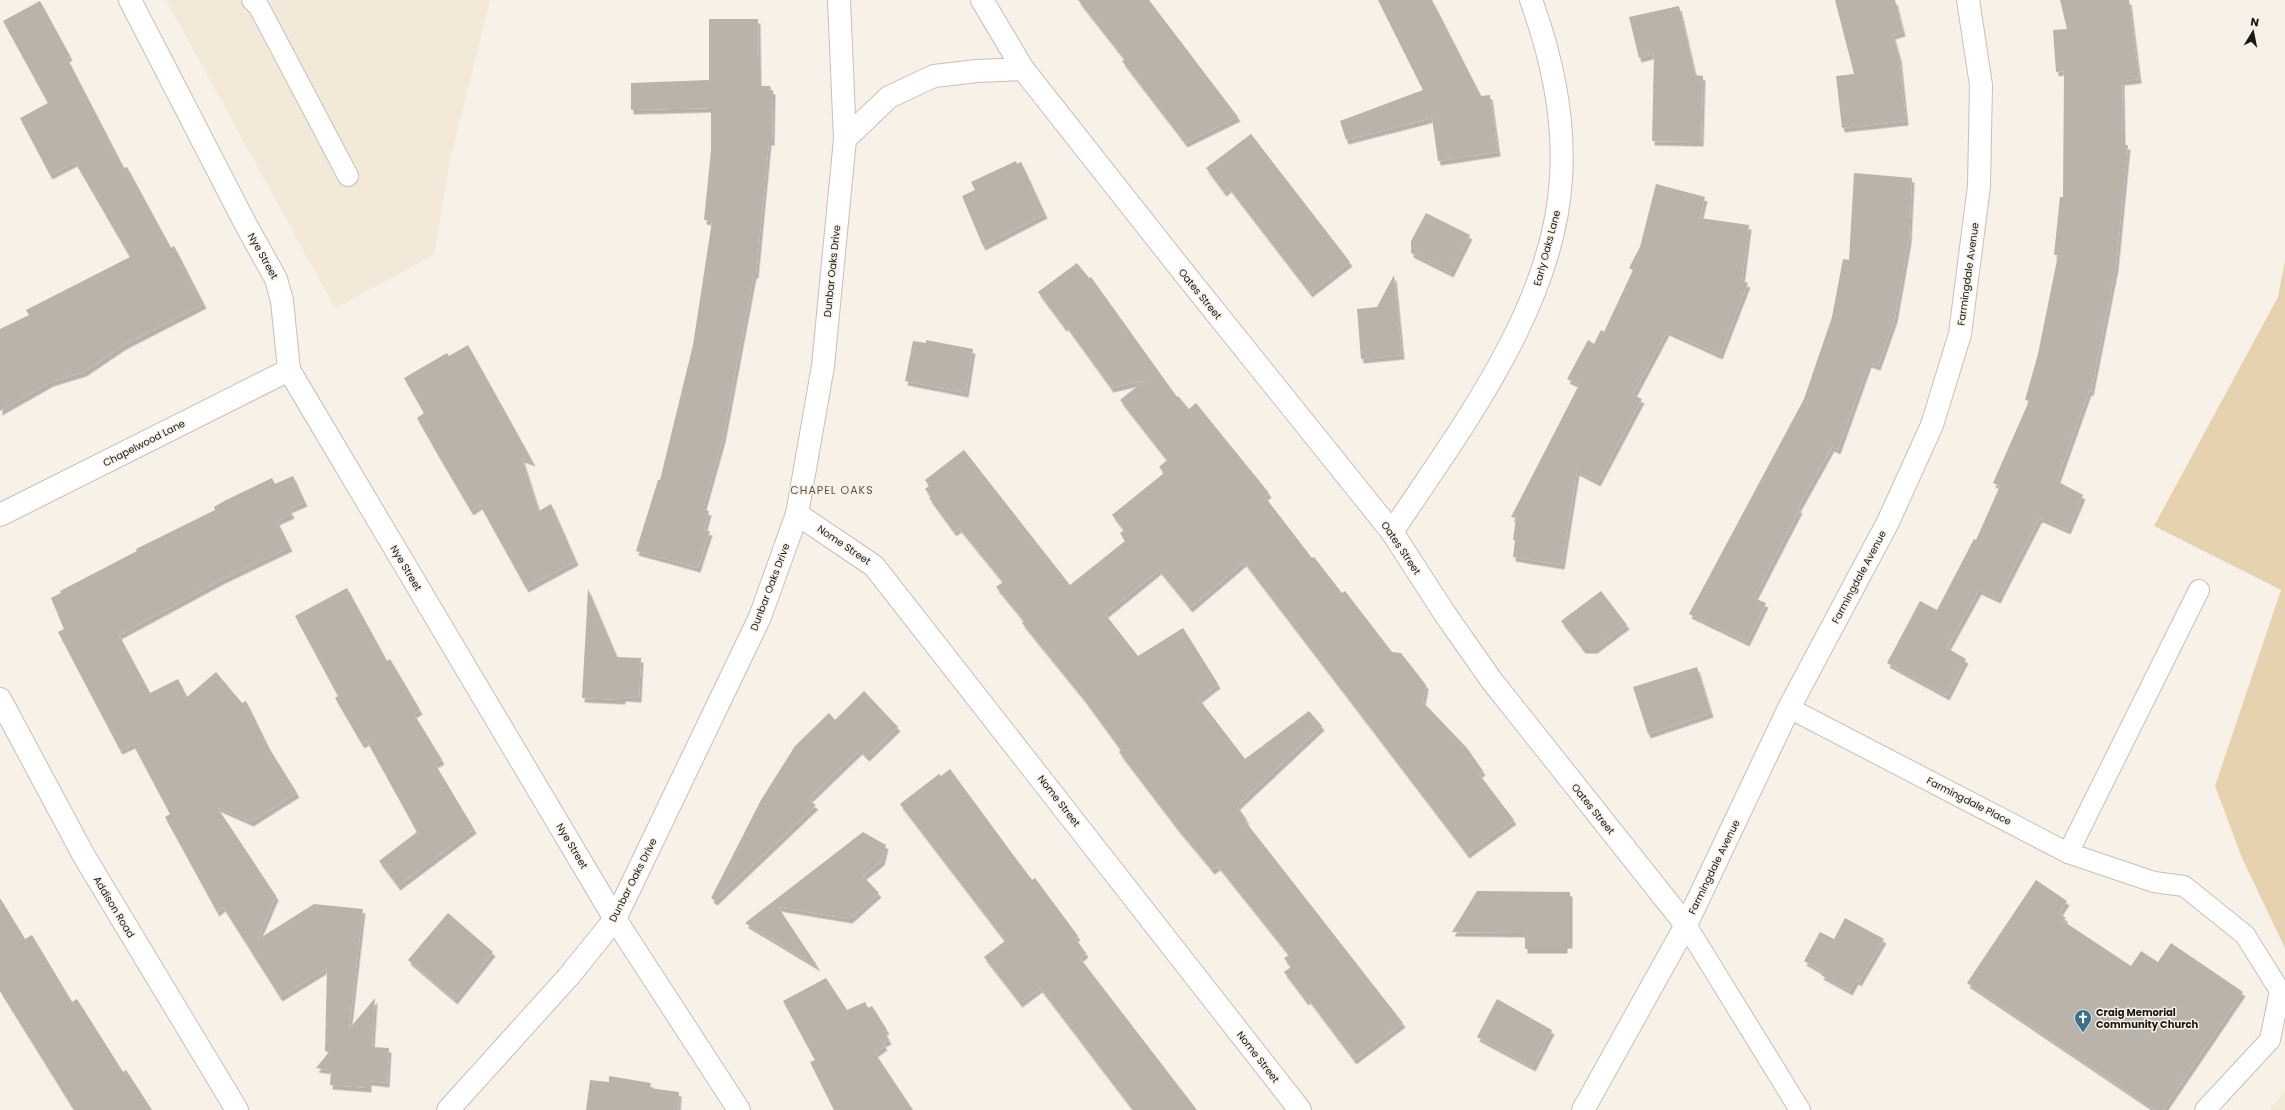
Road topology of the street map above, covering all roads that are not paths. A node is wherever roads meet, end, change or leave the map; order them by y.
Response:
1 (252, 0) edge
2 (839, 0) edge
3 (982, 0) edge
4 (1531, 0) edge
5 (1968, 0) edge
6 (135, 2) edge
7 (1023, 69) junction
8 (846, 139) junction
9 (348, 176) dead end
10 (289, 370) junction
11 (797, 514) junction
12 (0, 515) edge
13 (1392, 532) junction
14 (2199, 590) dead end
15 (0, 699) edge
16 (1790, 708) junction
17 (2068, 853) junction
18 (615, 919) junction
19 (1686, 925) junction
20 (237, 1110) edge
21 (448, 1110) edge
22 (739, 1110) edge
23 (1300, 1110) edge
24 (1583, 1110) edge
25 (1800, 1110) edge
26 (2205, 1110) edge

1 - 9 lane
2 - 8 street, Dunbar Oaks Drive
3 - 7 street, Oates Street
4 - 13 street, Early Oaks Lane
5 - 16 street, Farmingdale Avenue
6 - 10 street, Nye Street
7 - 8 street
7 - 13 street, Oates Street
8 - 11 street, Dunbar Oaks Drive
10 - 12 street, Chapelwood Lane
10 - 18 street, Nye Street
11 - 18 street, Dunbar Oaks Drive
11 - 23 street, Nome Street
13 - 19 street, Oates Street
14 - 17 lane
15 - 20 street, Addison Road
16 - 17 lane, Farmingdale Place
16 - 19 street, Farmingdale Avenue
17 - 26 lane, Farmingdale Place
18 - 21 street, Dunbar Oaks Drive
18 - 22 street, Nye Street
19 - 24 street, Farmingdale Avenue
19 - 25 lane, Oates Street

